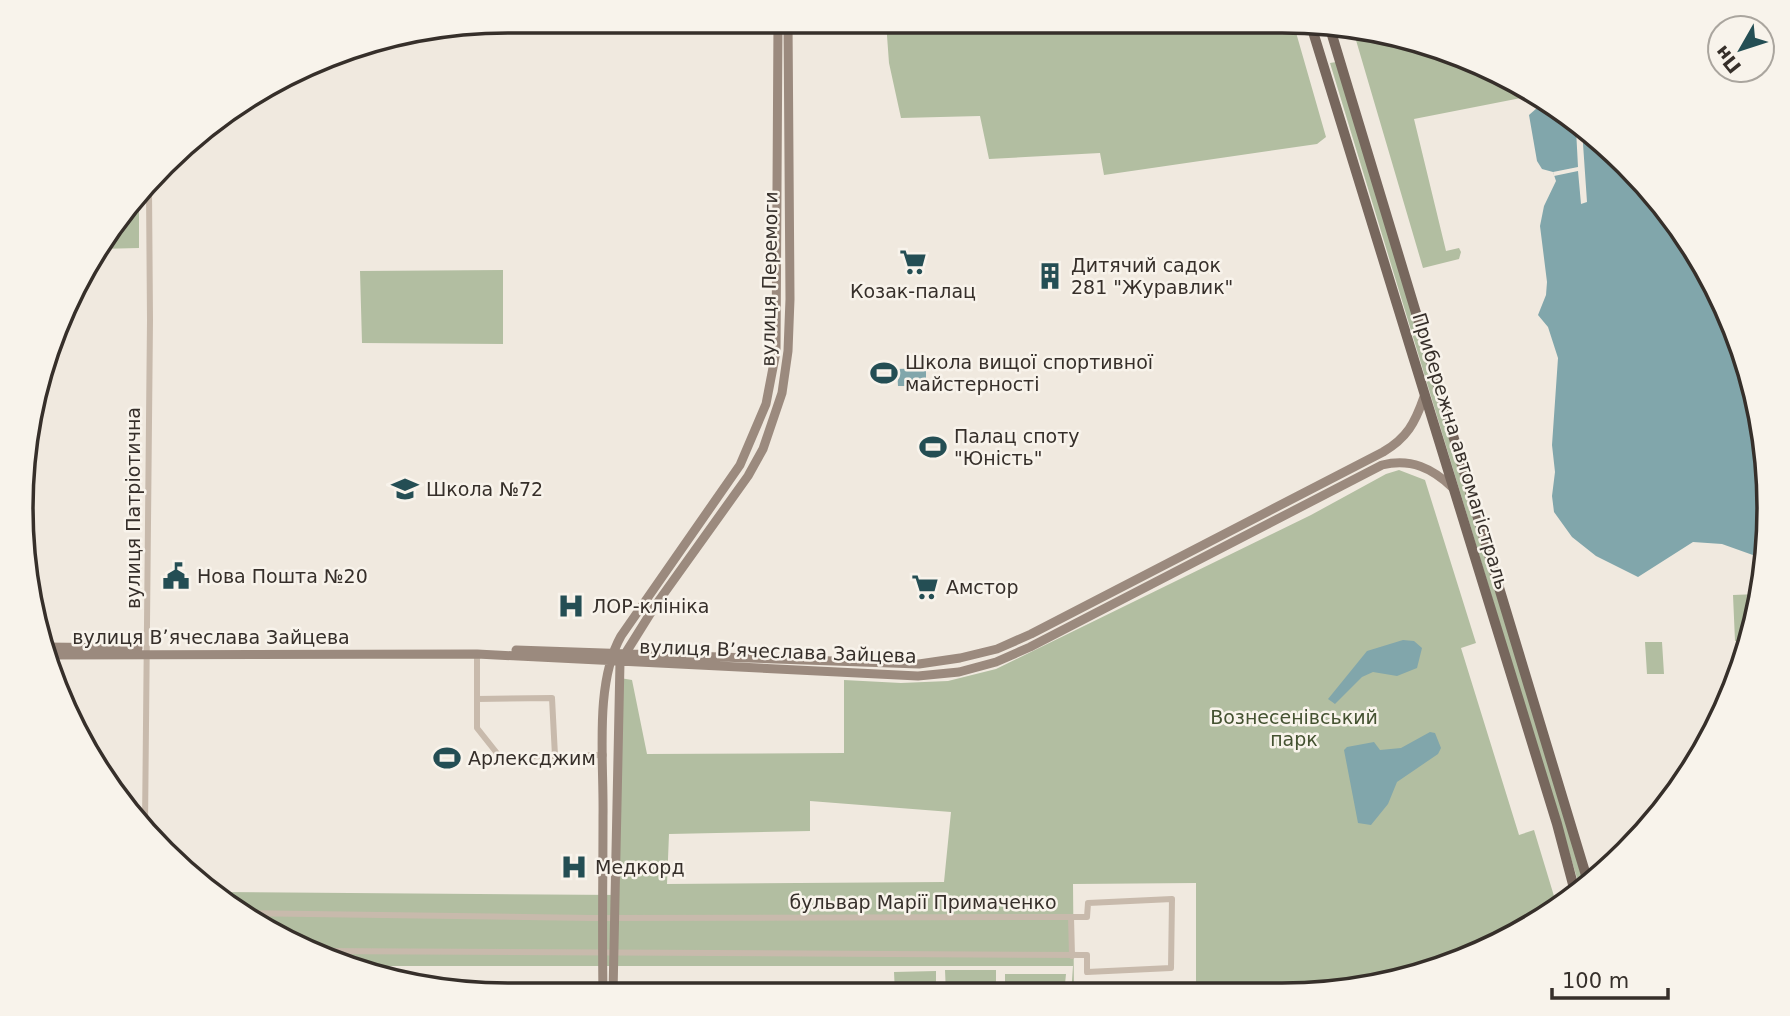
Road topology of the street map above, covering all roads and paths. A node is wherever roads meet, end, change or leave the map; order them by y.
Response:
1 (778, 33) edge
2 (788, 33) edge
3 (1314, 34) edge
4 (1333, 36) edge
5 (1334, 40) junction
6 (1316, 42) junction
7 (1338, 55) junction
8 (1323, 64) junction
9 (149, 197) edge
10 (769, 388) junction
11 (782, 394) junction
12 (1424, 397) junction
13 (763, 412) junction
14 (776, 417) junction
15 (1453, 488) junction
16 (54, 647) edge
17 (146, 651) junction
18 (624, 653) junction
19 (477, 654) junction
20 (56, 655) edge
21 (611, 656) junction
22 (620, 662) junction
23 (477, 699) junction
24 (604, 755) junction
25 (555, 756) junction
26 (145, 814) edge
27 (1585, 873) edge
28 (1573, 884) edge
29 (261, 913) edge
30 (1071, 917) junction
31 (608, 918) junction
32 (337, 951) edge
33 (607, 954) junction
34 (1072, 956) junction
35 (604, 983) edge
36 (611, 983) edge

1 - 10 main road, вулиця Перемоги
2 - 11 main road, вулиця Перемоги
3 - 6 main road, Прибережна автомагістраль
4 - 5 main road, Прибережна автомагістраль
5 - 6 main road
5 - 7 main road, Прибережна автомагістраль
6 - 8 main road, Прибережна автомагістраль
7 - 8 main road
7 - 27 main road, Прибережна автомагістраль
8 - 12 main road, Прибережна автомагістраль
9 - 17 street, вулиця Патріотична
10 - 11 main road
10 - 13 main road, вулиця Перемоги
11 - 14 main road, вулиця Перемоги
12 - 15 main road, Прибережна автомагістраль
12 - 18 main road, вулиця Вʼячеслава Зайцева
13 - 14 main road
13 - 21 main road, вулиця Перемоги
14 - 18 main road, вулиця Перемоги
15 - 22 main road, вулиця Вʼячеслава Зайцева
15 - 28 main road, Прибережна автомагістраль
16 - 17 main road, вулиця Вʼячеслава Зайцева
17 - 19 main road, вулиця Вʼячеслава Зайцева
17 - 20 main road, вулиця Вʼячеслава Зайцева
17 - 21 main road, вулиця Вʼячеслава Зайцева
17 - 26 street, вулиця Патріотична
18 - 21 main road, вулиця Вʼячеслава Зайцева
18 - 22 main road, вулиця Перемоги
19 - 21 main road, вулиця Вʼячеслава Зайцева
19 - 23 street
21 - 22 main road, вулиця Вʼячеслава Зайцева
21 - 24 main road, вулиця Перемоги
22 - 31 main road, вулиця Перемоги
23 - 25 street
23 - 25 street
24 - 25 street
24 - 31 main road, вулиця Перемоги
29 - 31 street, бульвар Марії Примаченко
30 - 31 street, бульвар Марії Примаченко
30 - 34 street, бульвар Марії Примаченко
30 - 34 street
31 - 33 main road, вулиця Перемоги
32 - 33 street
33 - 34 street
33 - 35 main road, вулиця Перемоги
33 - 36 main road, вулиця Перемоги

